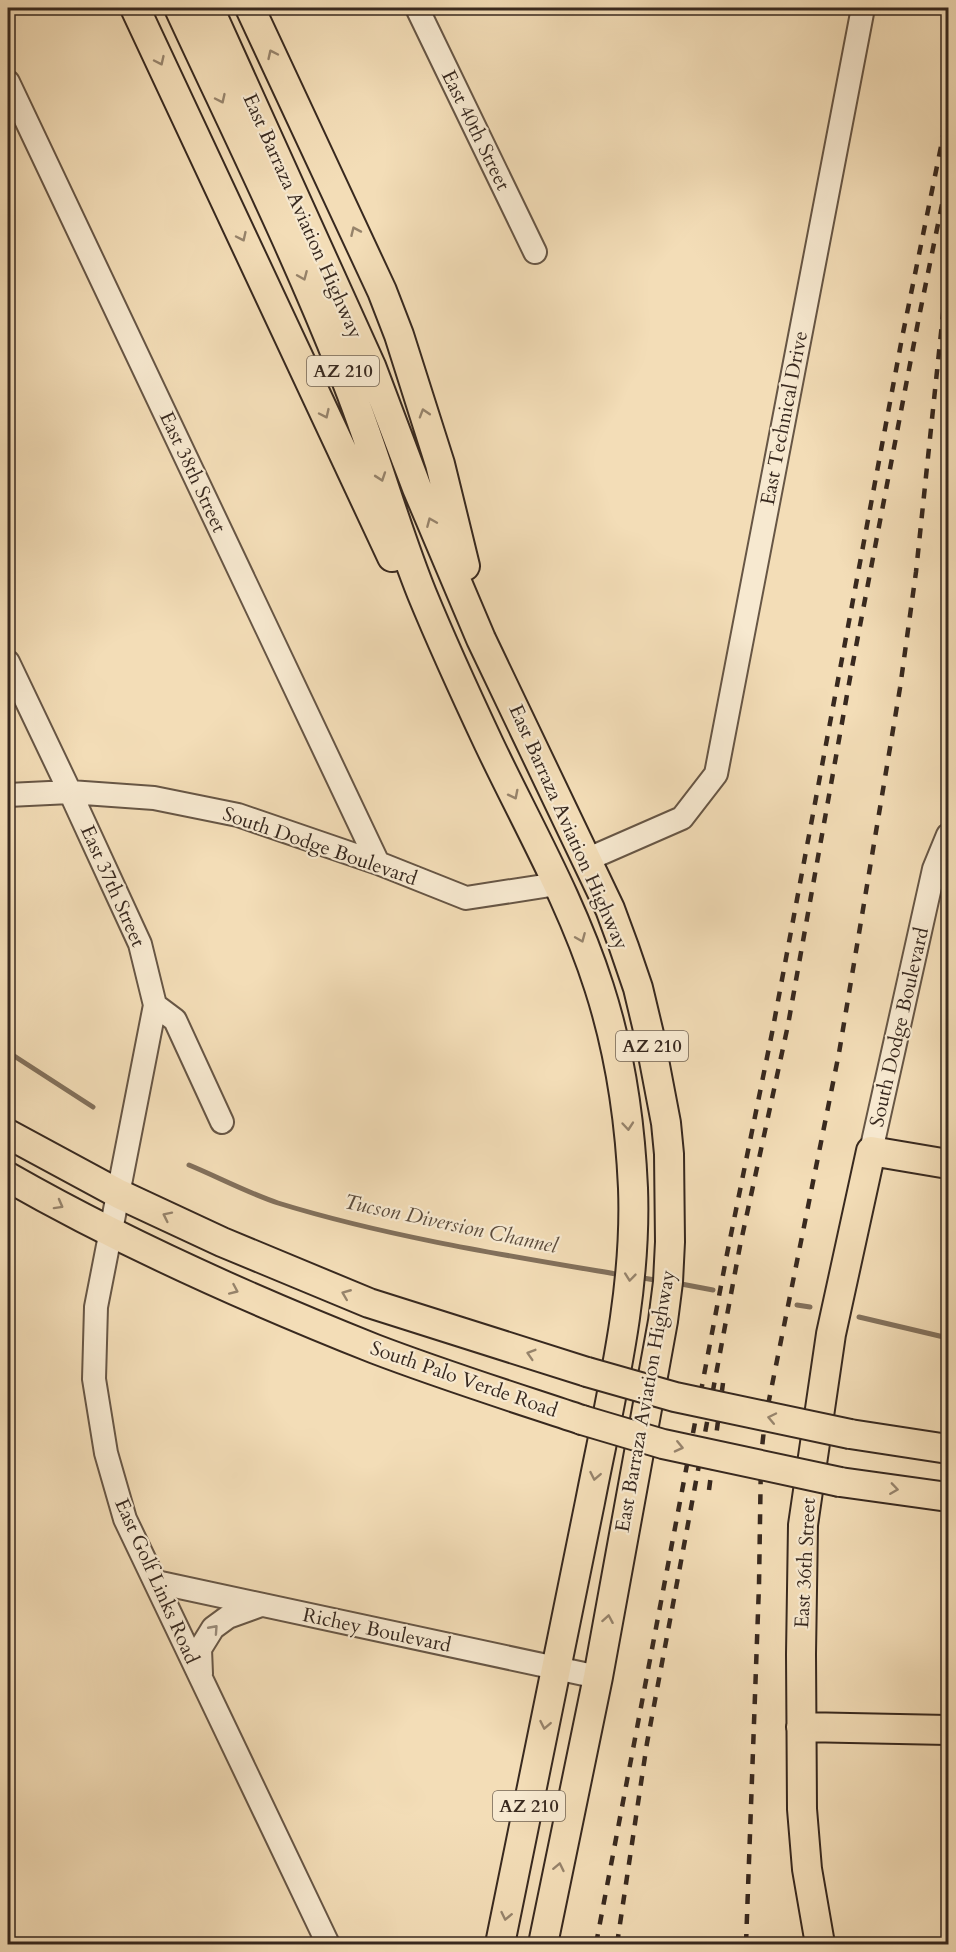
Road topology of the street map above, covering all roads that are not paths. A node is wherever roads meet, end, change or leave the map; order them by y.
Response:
1 (135, 8) edge
2 (179, 8) edge
3 (208, 8) edge
4 (250, 8) edge
5 (417, 8) edge
6 (863, 8) edge
7 (8, 82) edge
8 (535, 252) dead end
9 (8, 662) edge
10 (525, 728) junction
11 (488, 742) junction
12 (70, 792) junction
13 (8, 795) edge
14 (948, 835) edge
15 (586, 860) junction
16 (378, 863) junction
17 (557, 884) junction
18 (155, 1005) junction
19 (222, 1122) dead end
20 (8, 1134) edge
21 (871, 1151) junction
22 (948, 1164) edge
23 (8, 1177) edge
24 (119, 1194) junction
25 (670, 1204) junction
26 (112, 1234) junction
27 (948, 1449) edge
28 (948, 1497) edge
29 (156, 1582) junction
30 (261, 1605) junction
31 (557, 1668) junction
32 (598, 1677) junction
33 (201, 1678) junction
34 (801, 1727) junction
35 (948, 1730) edge
36 (328, 1944) edge
37 (500, 1944) edge
38 (543, 1944) edge
39 (820, 1944) edge

1 -> 11 main road
2 -> 11 main road, East Barraza Aviation Highway / AZ 210
10 -> 3 main road, East Barraza Aviation Highway / AZ 210
10 -> 4 main road
5 - 8 street, East 40th Street
6 - 15 street, East Technical Drive
7 - 16 street, East 38th Street
9 - 12 street, East 37th Street
10 - 15 main road, East Barraza Aviation Highway / AZ 210
11 -> 17 main road, East Barraza Aviation Highway / AZ 210
12 - 13 street, South Dodge Boulevard
12 - 16 street, South Dodge Boulevard
12 - 18 street, East 37th Street
14 - 21 street, South Dodge Boulevard
15 - 25 main road, East Barraza Aviation Highway / AZ 210
16 - 17 street, South Dodge Boulevard
17 - 25 main road
17 -> 31 main road, East Barraza Aviation Highway / AZ 210
18 - 19 street
18 - 24 street, East 37th Street
20 - 24 main road, South Palo Verde Road
21 - 22 main road
21 - 34 main road, East 36th Street
23 -> 26 main road, South Palo Verde Road
24 - 26 street, East Golf Links Road
27 -> 24 main road, South Palo Verde Road, bridge
32 -> 25 main road, East Barraza Aviation Highway / AZ 210
26 -> 28 main road, South Palo Verde Road, bridge
26 - 29 street, East Golf Links Road
29 - 30 street, Richey Boulevard
29 - 33 street, East Golf Links Road
30 - 31 street, Richey Boulevard
33 -> 30 street
31 - 32 street, Richey Boulevard
31 -> 37 main road, East Barraza Aviation Highway / AZ 210
38 -> 32 main road, East Barraza Aviation Highway / AZ 210
33 - 36 street, East Golf Links Road
34 - 35 main road
34 - 39 main road, East 36th Street

